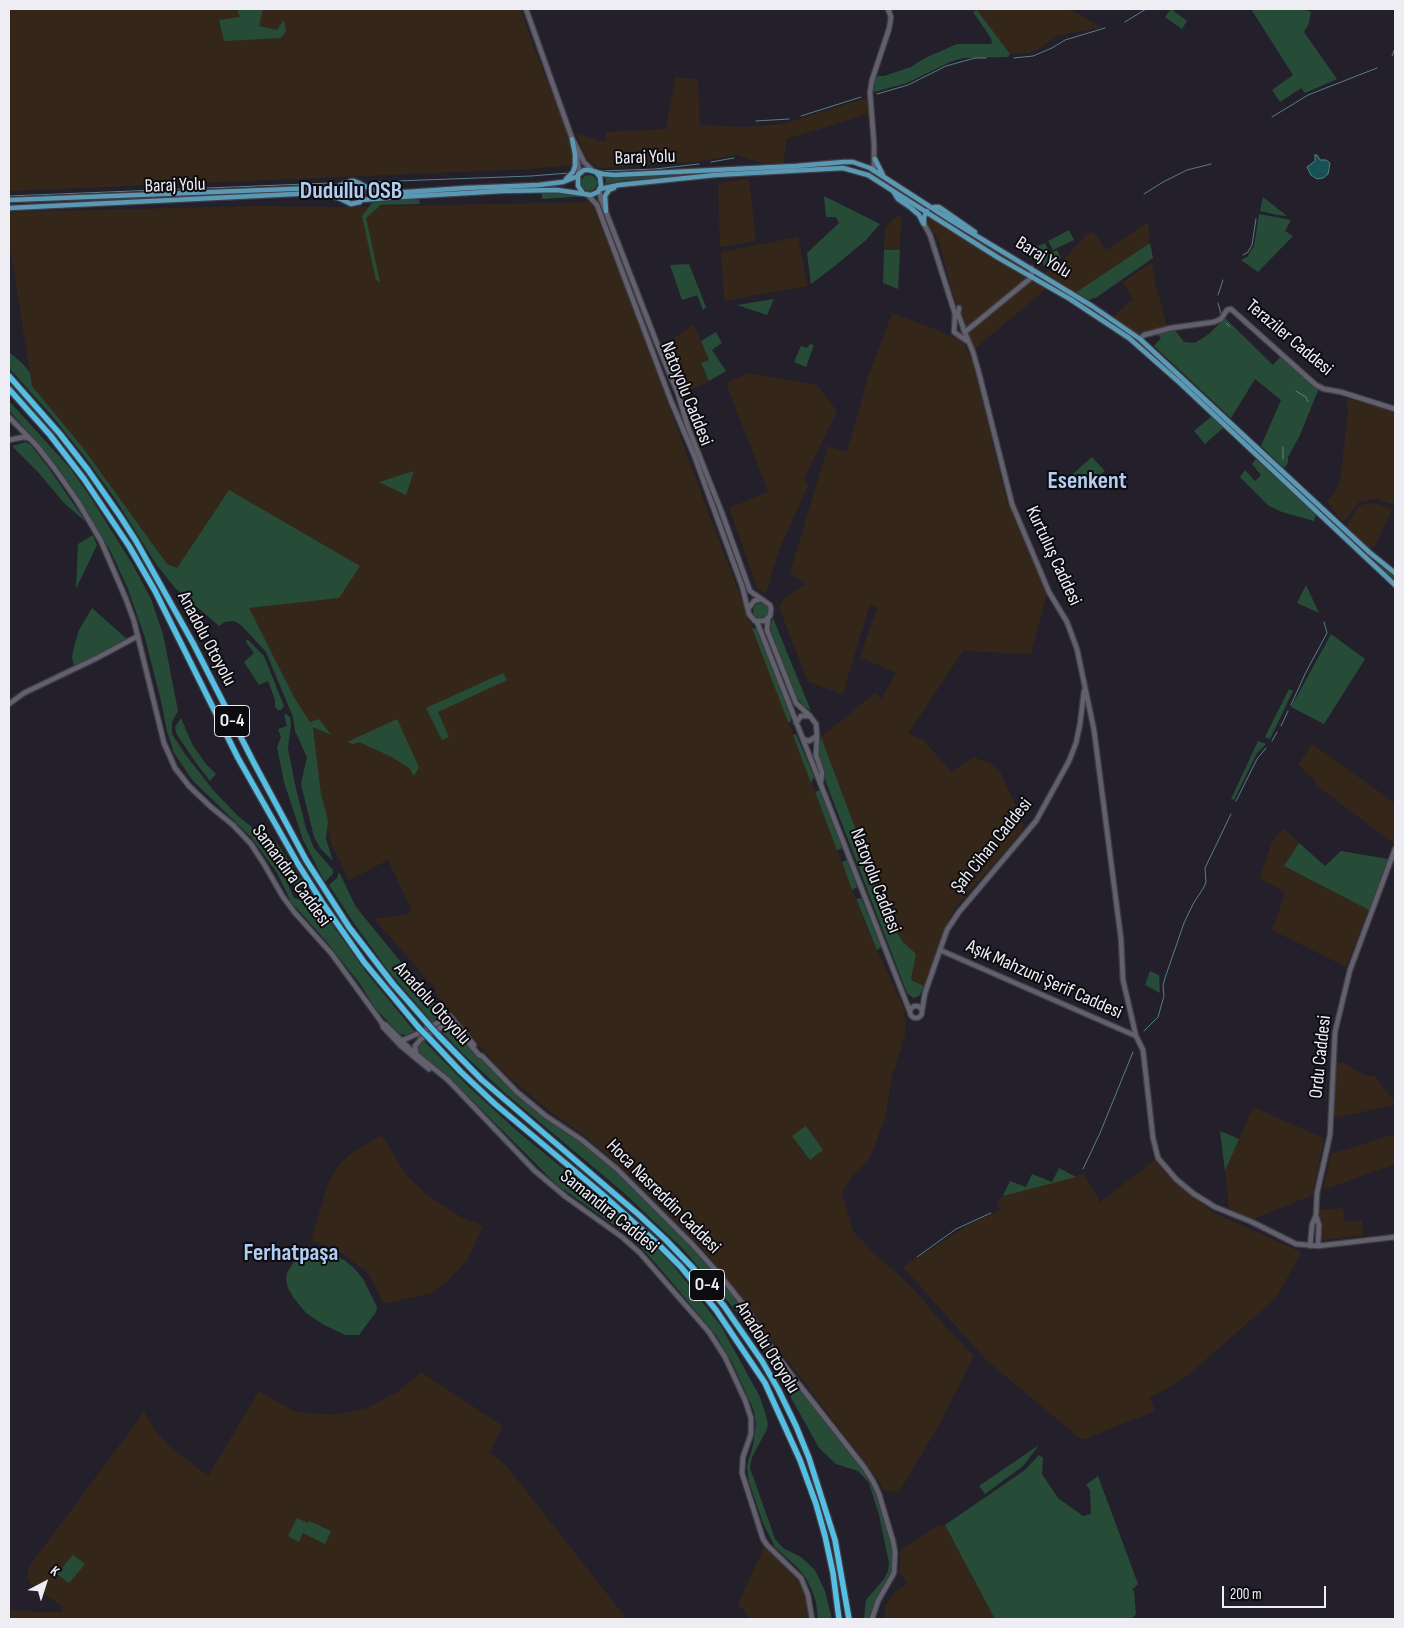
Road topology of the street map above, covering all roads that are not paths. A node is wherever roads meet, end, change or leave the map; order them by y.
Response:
1 (526, 9) edge
2 (888, 9) edge
3 (572, 139) junction
4 (875, 159) junction
5 (795, 166) junction
6 (593, 171) junction
7 (874, 171) junction
8 (795, 172) junction
9 (715, 173) junction
10 (578, 175) junction
11 (886, 178) junction
12 (878, 180) junction
13 (356, 182) junction
14 (563, 182) junction
15 (342, 184) junction
16 (619, 185) junction
17 (599, 189) junction
18 (892, 190) junction
19 (585, 193) junction
20 (341, 199) junction
21 (9, 200) edge
22 (360, 201) junction
23 (922, 201) junction
24 (920, 207) junction
25 (932, 207) junction
26 (9, 208) edge
27 (911, 208) junction
28 (606, 211) junction
29 (926, 211) junction
30 (924, 224) junction
31 (1031, 268) junction
32 (1032, 277) junction
33 (958, 308) dead end
34 (954, 328) junction
35 (964, 329) junction
36 (957, 335) junction
37 (1140, 339) junction
38 (968, 342) junction
39 (9, 374) edge
40 (9, 390) edge
41 (1395, 409) edge
42 (9, 417) edge
43 (31, 440) junction
44 (9, 441) edge
45 (1260, 450) junction
46 (1255, 454) junction
47 (1395, 573) edge
48 (1395, 585) edge
49 (761, 599) junction
50 (748, 610) junction
51 (768, 619) junction
52 (757, 622) junction
53 (138, 636) junction
54 (1084, 688) junction
55 (9, 704) edge
56 (810, 716) junction
57 (1081, 717) junction
58 (1091, 719) junction
59 (796, 723) junction
60 (817, 736) junction
61 (802, 738) junction
62 (821, 783) junction
63 (1395, 849) edge
64 (940, 950) junction
65 (901, 990) junction
66 (925, 993) junction
67 (915, 1005) junction
68 (922, 1011) junction
69 (910, 1012) junction
70 (450, 1019) junction
71 (382, 1023) junction
72 (442, 1027) junction
73 (457, 1029) junction
74 (394, 1034) junction
75 (1136, 1036) junction
76 (409, 1037) junction
77 (421, 1039) junction
78 (402, 1044) junction
79 (416, 1054) junction
80 (482, 1056) junction
81 (455, 1088) junction
82 (1316, 1215) junction
83 (1395, 1237) edge
84 (1310, 1246) junction
85 (1318, 1246) junction
86 (812, 1619) edge
87 (840, 1619) edge
88 (849, 1619) edge
89 (872, 1619) edge

1 - 3 main road
2 - 4 main road
3 - 6 main road
3 - 10 main road
3 - 14 main road
4 - 7 main road
4 - 11 main road
5 - 7 main road, Baraj Yolu
5 - 8 main road
5 - 9 main road, Baraj Yolu
6 - 9 main road, Baraj Yolu
6 - 10 main road
6 - 17 main road
7 - 11 main road, Baraj Yolu
7 - 12 main road
8 - 9 main road, Baraj Yolu
8 - 12 main road, Baraj Yolu
9 - 16 main road, Baraj Yolu
10 - 14 main road
10 - 19 main road
11 - 23 main road, Baraj Yolu
12 - 18 main road, Baraj Yolu
13 - 14 main road
13 - 15 main road
13 - 22 main road
15 - 20 main road
15 - 21 main road, Baraj Yolu
16 - 17 main road, Baraj Yolu
16 - 28 main road
17 - 19 main road
17 - 28 main road, Natoyolu Caddesi
18 - 24 main road, Baraj Yolu
18 - 27 main road
19 - 22 main road
19 - 50 main road, Natoyolu Caddesi
20 - 22 main road
20 - 26 main road, Baraj Yolu
23 - 24 main road
23 - 25 main road, Baraj Yolu
24 - 27 main road
24 - 29 main road, Baraj Yolu
25 - 29 main road
25 - 31 main road, Baraj Yolu
27 - 30 main road
28 - 49 main road, Natoyolu Caddesi
29 - 30 main road
29 - 32 main road, Baraj Yolu
30 - 34 main road
31 - 32 main road
31 - 37 main road, Baraj Yolu
32 - 35 main road
32 - 46 main road, Baraj Yolu
33 - 35 main road, Kurtuluş Caddesi
34 - 35 main road
34 - 36 main road
35 - 36 main road
35 - 38 main road, Kurtuluş Caddesi
36 - 38 main road
37 - 41 main road, Teraziler Caddesi
37 - 45 main road, Baraj Yolu
38 - 54 main road, Kurtuluş Caddesi
39 - 88 highway, Anadolu Otoyolu / O-4, bridge
40 - 87 highway, Anadolu Otoyolu / O-4, bridge
42 - 43 main road, Samandıra Caddesi
43 - 44 main road
43 - 53 main road, Samandıra Caddesi
45 - 46 main road
45 - 47 main road, Baraj Yolu
46 - 48 main road, Baraj Yolu
49 - 50 main road
49 - 51 main road
50 - 52 main road
51 - 52 main road
51 - 56 main road, Natoyolu Caddesi
52 - 59 main road, Natoyolu Caddesi
53 - 55 main road
53 - 71 main road, Samandıra Caddesi
54 - 57 main road, Şah Cihan Caddesi
54 - 58 main road, Kurtuluş Caddesi
56 - 59 main road
56 - 60 main road, Natoyolu Caddesi
57 - 58 main road
57 - 64 main road, Şah Cihan Caddesi
58 - 75 main road, Kurtuluş Caddesi
59 - 61 main road, Natoyolu Caddesi
60 - 61 main road
60 - 62 main road, Natoyolu Caddesi
61 - 62 main road, Natoyolu Caddesi
62 - 65 main road, Natoyolu Caddesi
63 - 82 main road, Ordu Caddesi
64 - 66 main road, Şah Cihan Caddesi
64 - 75 main road, Aşık Mahzuni Şerif Caddesi
65 - 67 main road
65 - 69 main road, Natoyolu Caddesi
66 - 67 main road
66 - 68 main road
67 - 68 main road
67 - 69 main road
68 - 69 main road
70 - 72 main road
70 - 73 main road
70 - 76 main road
70 - 80 main road
71 - 74 main road, Samandıra Caddesi
71 - 78 main road
72 - 73 main road
72 - 77 main road
73 - 80 main road
74 - 76 main road
74 - 78 main road, Samandıra Caddesi
75 - 84 main road, Kurtuluş Caddesi
76 - 78 main road
77 - 78 main road
77 - 79 main road
78 - 79 main road, Samandıra Caddesi
78 - 81 main road
79 - 81 main road, Samandıra Caddesi
80 - 89 main road, Hoca Nasreddin Caddesi
81 - 86 main road, Samandıra Caddesi
82 - 84 main road
82 - 85 main road
83 - 85 main road, Kurtuluş Caddesi
84 - 85 main road, Kurtuluş Caddesi

